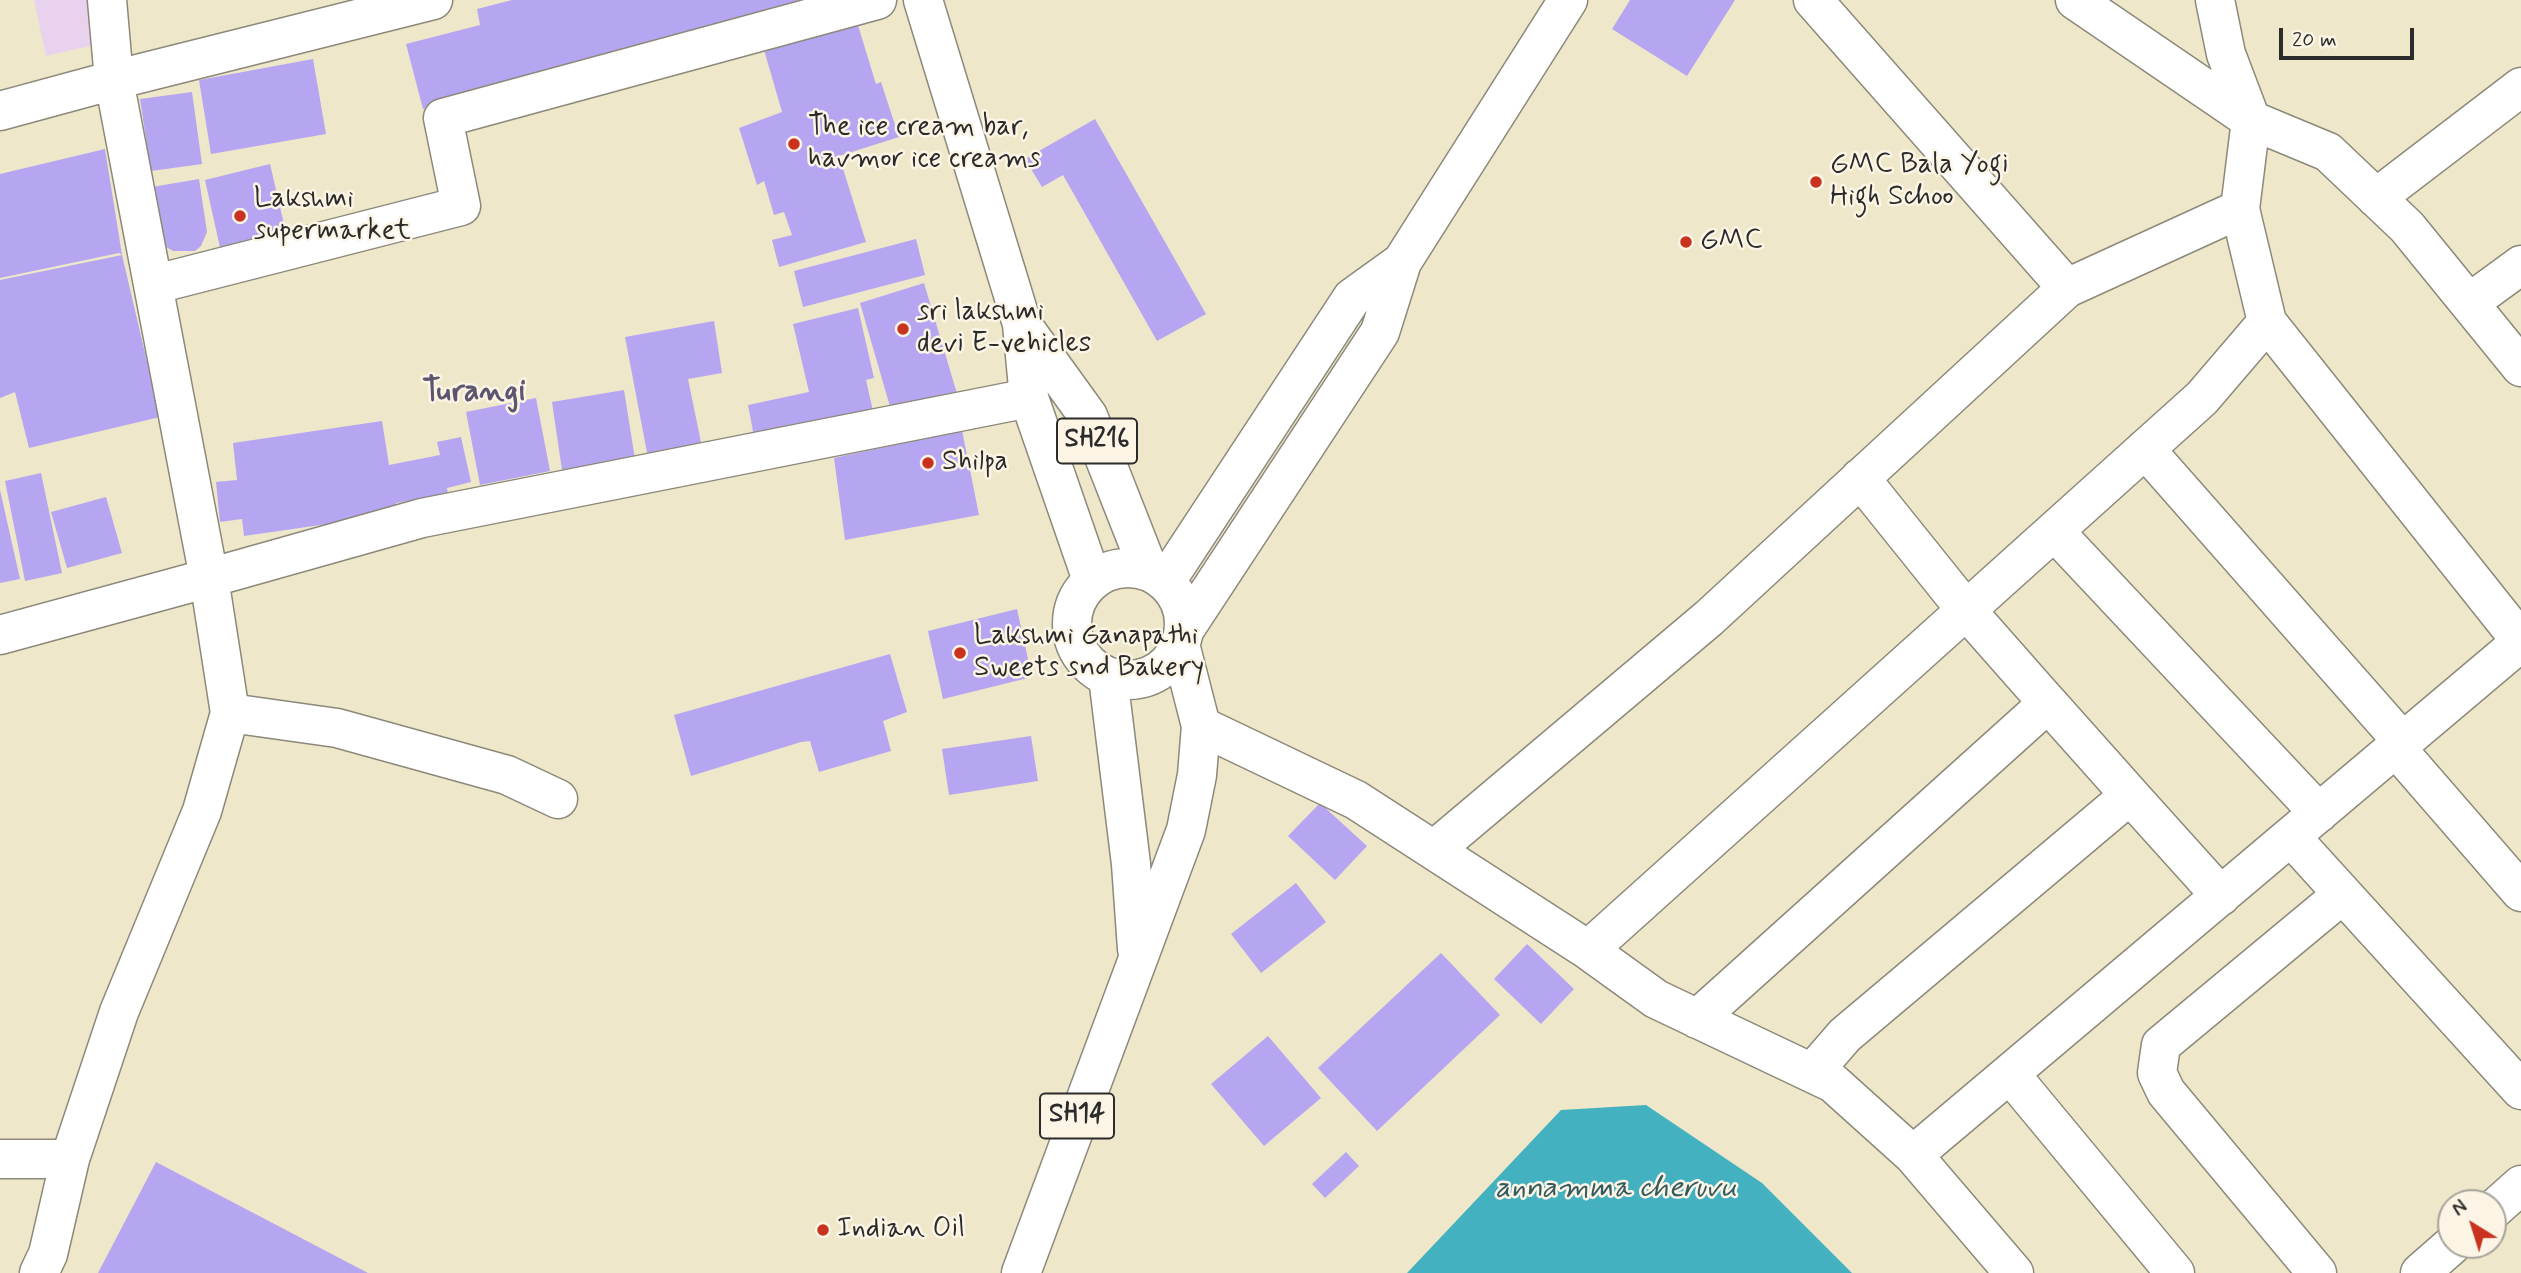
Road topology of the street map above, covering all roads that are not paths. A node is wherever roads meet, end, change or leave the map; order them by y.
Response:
1 (107, 0) edge
2 (433, 0) edge
3 (877, 0) edge
4 (923, 0) edge
5 (1569, 0) edge
6 (1813, 0) edge
7 (2075, 0) edge
8 (2215, 0) edge
9 (114, 80) junction
10 (2521, 87) edge
11 (0, 111) edge
12 (2251, 120) junction
13 (2376, 198) junction
14 (2240, 209) junction
15 (1402, 262) junction
16 (2521, 264) edge
17 (156, 284) junction
18 (2067, 288) junction
19 (2469, 303) junction
20 (2266, 322) junction
21 (1022, 324) junction
22 (2521, 367) edge
23 (1029, 398) junction
24 (2145, 449) junction
25 (1860, 478) junction
26 (2054, 531) junction
27 (1157, 576) junction
28 (209, 578) junction
29 (1092, 580) junction
30 (1966, 610) junction
31 (0, 635) edge
32 (1182, 636) junction
33 (2521, 642) edge
34 (1108, 677) junction
35 (2048, 703) junction
36 (230, 713) junction
37 (1201, 726) junction
38 (2400, 745) junction
39 (2130, 795) junction
40 (558, 799) dead end
41 (2305, 825) junction
42 (1434, 850) junction
43 (2521, 892) edge
44 (2343, 894) junction
45 (2221, 896) junction
46 (1588, 950) junction
47 (1138, 961) junction
48 (1697, 1019) junction
49 (1812, 1073) junction
50 (2010, 1074) junction
51 (2521, 1090) edge
52 (1, 1155) edge
53 (1913, 1155) junction
54 (70, 1159) junction
55 (2521, 1185) edge
56 (2507, 1198) edge
57 (2437, 1258) edge
58 (39, 1273) edge
59 (1021, 1273) edge
60 (2014, 1273) edge
61 (2175, 1273) edge
62 (2317, 1273) edge
63 (2420, 1273) edge

1 - 9 street
2 - 9 street
3 - 17 street
4 - 21 street, SH216
5 - 15 street
6 - 18 street
7 - 12 street
8 - 12 street
9 - 11 street
9 - 17 street
10 - 13 street
12 - 13 street
12 - 14 street
13 - 19 street
14 - 18 street
14 - 20 street
15 - 27 street
15 - 32 street
16 - 19 street
17 - 28 street
18 - 25 street
19 - 22 street
20 - 24 street
20 - 33 street
21 - 23 street, SH216
21 - 27 street, SH216
23 - 28 street
23 - 29 street, SH216
24 - 26 street
24 - 38 street
25 - 30 street
25 - 42 street
26 - 30 street
26 - 41 street
27 - 29 street
27 - 32 street, SH14
28 - 31 street
28 - 36 street
29 - 34 street
30 - 35 street
30 - 46 street
32 - 34 street
32 - 37 street, SH14
33 - 38 street
34 - 47 street, SH14
35 - 39 street
35 - 48 street
36 - 40 street
36 - 54 street
37 - 42 street
37 - 47 street, SH14
38 - 41 street
38 - 43 street
39 - 45 street
39 - 49 street
41 - 44 street
41 - 45 street
42 - 46 street
44 - 51 street
44 - 62 street
45 - 50 street
46 - 48 street
47 - 59 street, SH14
48 - 49 street
49 - 53 street
50 - 53 street
50 - 61 street
52 - 54 street
53 - 60 street
54 - 58 street
55 - 56 street
57 - 63 street

